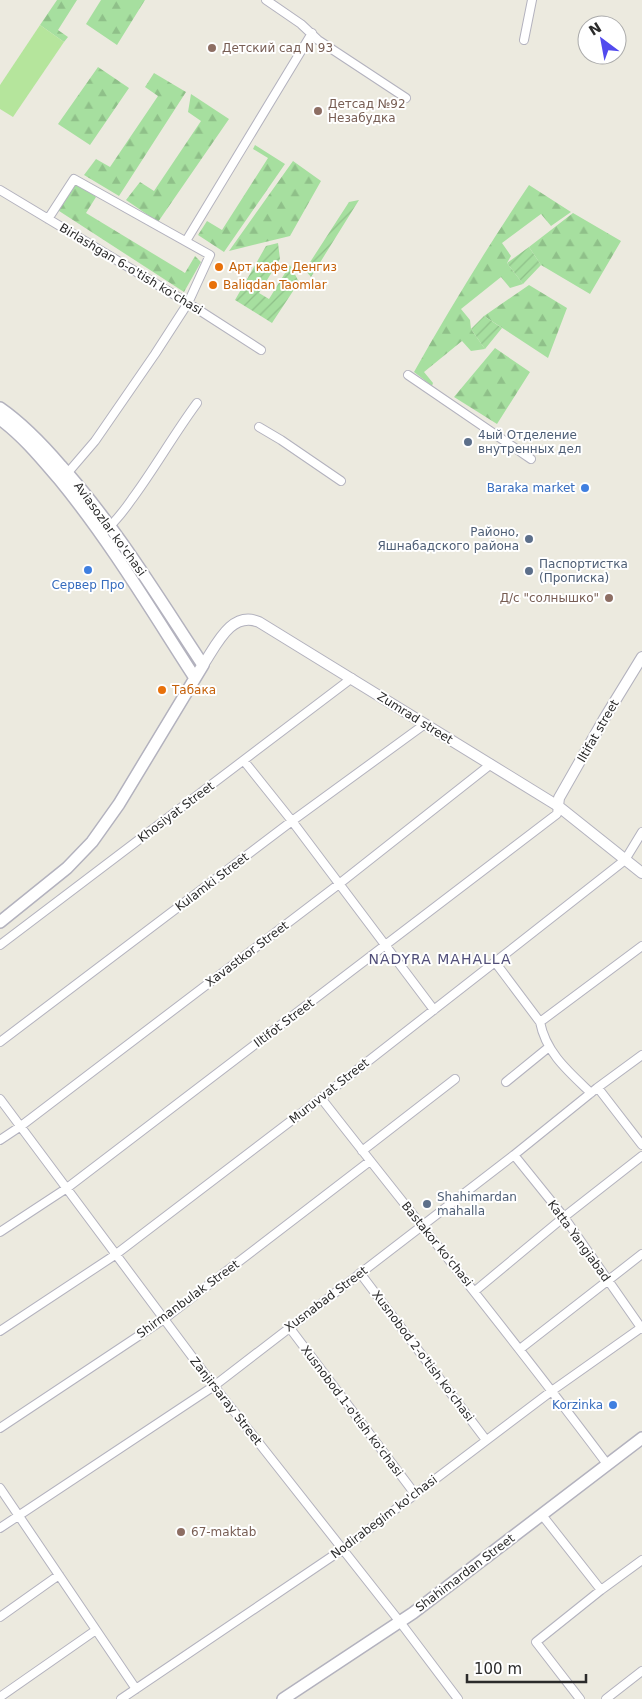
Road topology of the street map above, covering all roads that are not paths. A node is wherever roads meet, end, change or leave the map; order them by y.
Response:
1 (266, 0) edge
2 (532, 0) edge
3 (312, 33) junction
4 (524, 40) dead end
5 (406, 98) dead end
6 (0, 190) edge
7 (48, 219) junction
8 (186, 241) junction
9 (188, 303) junction
10 (261, 350) dead end
11 (408, 375) dead end
12 (197, 403) dead end
13 (0, 408) edge
14 (0, 419) edge
15 (259, 427) dead end
16 (531, 459) dead end
17 (64, 477) junction
18 (341, 481) dead end
19 (106, 530) junction
20 (642, 657) edge
21 (203, 665) junction
22 (195, 678) junction
23 (352, 678) junction
24 (425, 724) junction
25 (244, 762) junction
26 (491, 764) junction
27 (558, 806) junction
28 (292, 821) junction
29 (642, 832) edge
30 (625, 860) junction
31 (642, 873) edge
32 (339, 884) junction
33 (0, 922) edge
34 (0, 945) edge
35 (386, 945) junction
36 (642, 946) edge
37 (495, 962) junction
38 (434, 1010) junction
39 (540, 1022) junction
40 (0, 1042) edge
41 (549, 1046) junction
42 (642, 1055) edge
43 (455, 1079) dead end
44 (506, 1082) dead end
45 (594, 1090) junction
46 (321, 1098) junction
47 (0, 1099) edge
48 (21, 1126) junction
49 (0, 1140) edge
50 (642, 1145) edge
51 (362, 1151) junction
52 (514, 1155) junction
53 (642, 1156) edge
54 (370, 1161) junction
55 (67, 1188) junction
56 (564, 1217) junction
57 (422, 1226) junction
58 (0, 1232) edge
59 (642, 1254) edge
60 (115, 1255) junction
61 (360, 1273) junction
62 (608, 1280) junction
63 (475, 1291) junction
64 (164, 1319) junction
65 (289, 1327) junction
66 (642, 1328) edge
67 (0, 1332) edge
68 (520, 1349) junction
69 (214, 1386) junction
70 (553, 1390) junction
71 (0, 1428) edge
72 (642, 1438) edge
73 (486, 1440) junction
74 (607, 1464) junction
75 (0, 1488) edge
76 (415, 1494) junction
77 (542, 1514) junction
78 (19, 1516) junction
79 (0, 1528) edge
80 (343, 1550) junction
81 (642, 1560) edge
82 (59, 1575) junction
83 (601, 1590) junction
84 (0, 1617) edge
85 (400, 1622) junction
86 (96, 1630) junction
87 (642, 1671) edge
88 (136, 1689) junction
89 (0, 1697) edge
90 (121, 1699) edge
91 (283, 1699) edge
92 (457, 1699) edge
93 (580, 1699) edge
94 (606, 1699) edge

1 - 3 street
2 - 4 street
3 - 5 street
3 - 8 street
6 - 7 street, Birlashgan 6-o'tish ko'chasi
7 - 8 street
7 - 9 street, Birlashgan 6-o'tish ko'chasi
8 - 9 street
9 - 10 street, Birlashgan 6-o'tish ko'chasi
9 - 17 street
11 - 16 street
12 - 19 street
13 - 17 main road, Aviasozlar ko'chasi
14 - 17 main road
15 - 18 street
17 - 19 main road, Aviasozlar ko'chasi
19 - 21 main road, Aviasozlar ko'chasi
19 - 22 main road, Aviasozlar ko'chasi
20 - 27 street, Iltifаt street
21 - 22 main road, Zumrad street
21 - 23 street, Zumrad street
22 - 33 main road
23 - 24 street, Zumrad street
23 - 25 street, Khosiyat Street
24 - 26 street, Zumrad street
24 - 28 street, Kulamki Street
25 - 28 street
25 - 34 street, Khosiyat Street
26 - 27 street, Zumrad street
26 - 32 street, Xavastkor Street
27 - 30 street, Zumrad street
27 - 35 street, Iltifot Street
28 - 32 street
28 - 40 street, Kulamki Street
29 - 30 street, Muruvvat Street
30 - 31 street, Zumrad street
30 - 37 street, Muruvvat Street
32 - 35 street
32 - 48 street, Xavastkor Street
35 - 38 street
35 - 55 street, Iltifot Street
36 - 39 street
37 - 38 street, Muruvvat Street
37 - 39 street
38 - 46 street, Muruvvat Street
39 - 41 street
41 - 44 street
41 - 45 street
42 - 45 street, Xusnabad Street
43 - 51 street
45 - 50 street
45 - 52 street, Xusnabad Street
46 - 51 street, Bastakor ko'chasi
46 - 60 street, Muruvvat Street
47 - 48 street, Zanjirsaray Street
48 - 49 street, Xavastkor Street
48 - 55 street, Zanjirsaray Street
51 - 54 street, Bastakor ko'chasi
52 - 56 street, Katta Yangiabad
52 - 57 street, Xusnabad Street
53 - 56 street
54 - 57 street, Bastakor ko'chasi
54 - 64 street, Shirmanbulak Street
55 - 58 street, Iltifot Street
55 - 60 street, Zanjirsaray Street
56 - 62 street, Katta Yangiabad
56 - 63 street
57 - 61 street, Xusnabad Street
57 - 63 street, Bastakor ko'chasi
59 - 62 street
60 - 64 street, Zanjirsaray Street
60 - 67 street, Muruvvat Street
61 - 65 street, Xusnabad Street
61 - 73 street, Xusnobod 2-o'tish ko'chasi
62 - 66 street, Katta Yangiabad
62 - 68 street
63 - 68 street, Bastakor ko'chasi
64 - 69 street, Zanjirsaray Street
64 - 71 street, Shirmanbulak Street
65 - 69 street, Xusnabad Street
65 - 76 street, Xusnobod 1-o'tish ko'chasi
66 - 70 street, Nodirabegim ko'chasi
68 - 70 street, Bastakor ko'chasi
69 - 78 street, Xusnabad Street
69 - 80 street, Zanjirsaray Street
70 - 73 street, Nodirabegim ko'chasi
70 - 74 street, Bastakor ko'chasi
72 - 74 main road, Shahimardan Street
73 - 76 street, Nodirabegim ko'chasi
74 - 77 main road, Shahimardan Street
75 - 78 street
76 - 80 street, Nodirabegim ko'chasi
77 - 83 street
77 - 85 main road, Shahimardan Street
78 - 79 street, Xusnabad Street
78 - 82 street
80 - 85 street, Zanjirsaray Street
80 - 88 street, Nodirabegim ko'chasi
81 - 83 street
82 - 84 street
82 - 86 street
83 - 93 street
85 - 91 main road, Shahimardan Street
85 - 92 street, Zanjirsaray Street
86 - 88 street
86 - 89 street
87 - 94 street
88 - 90 street, Nodirabegim ko'chasi

